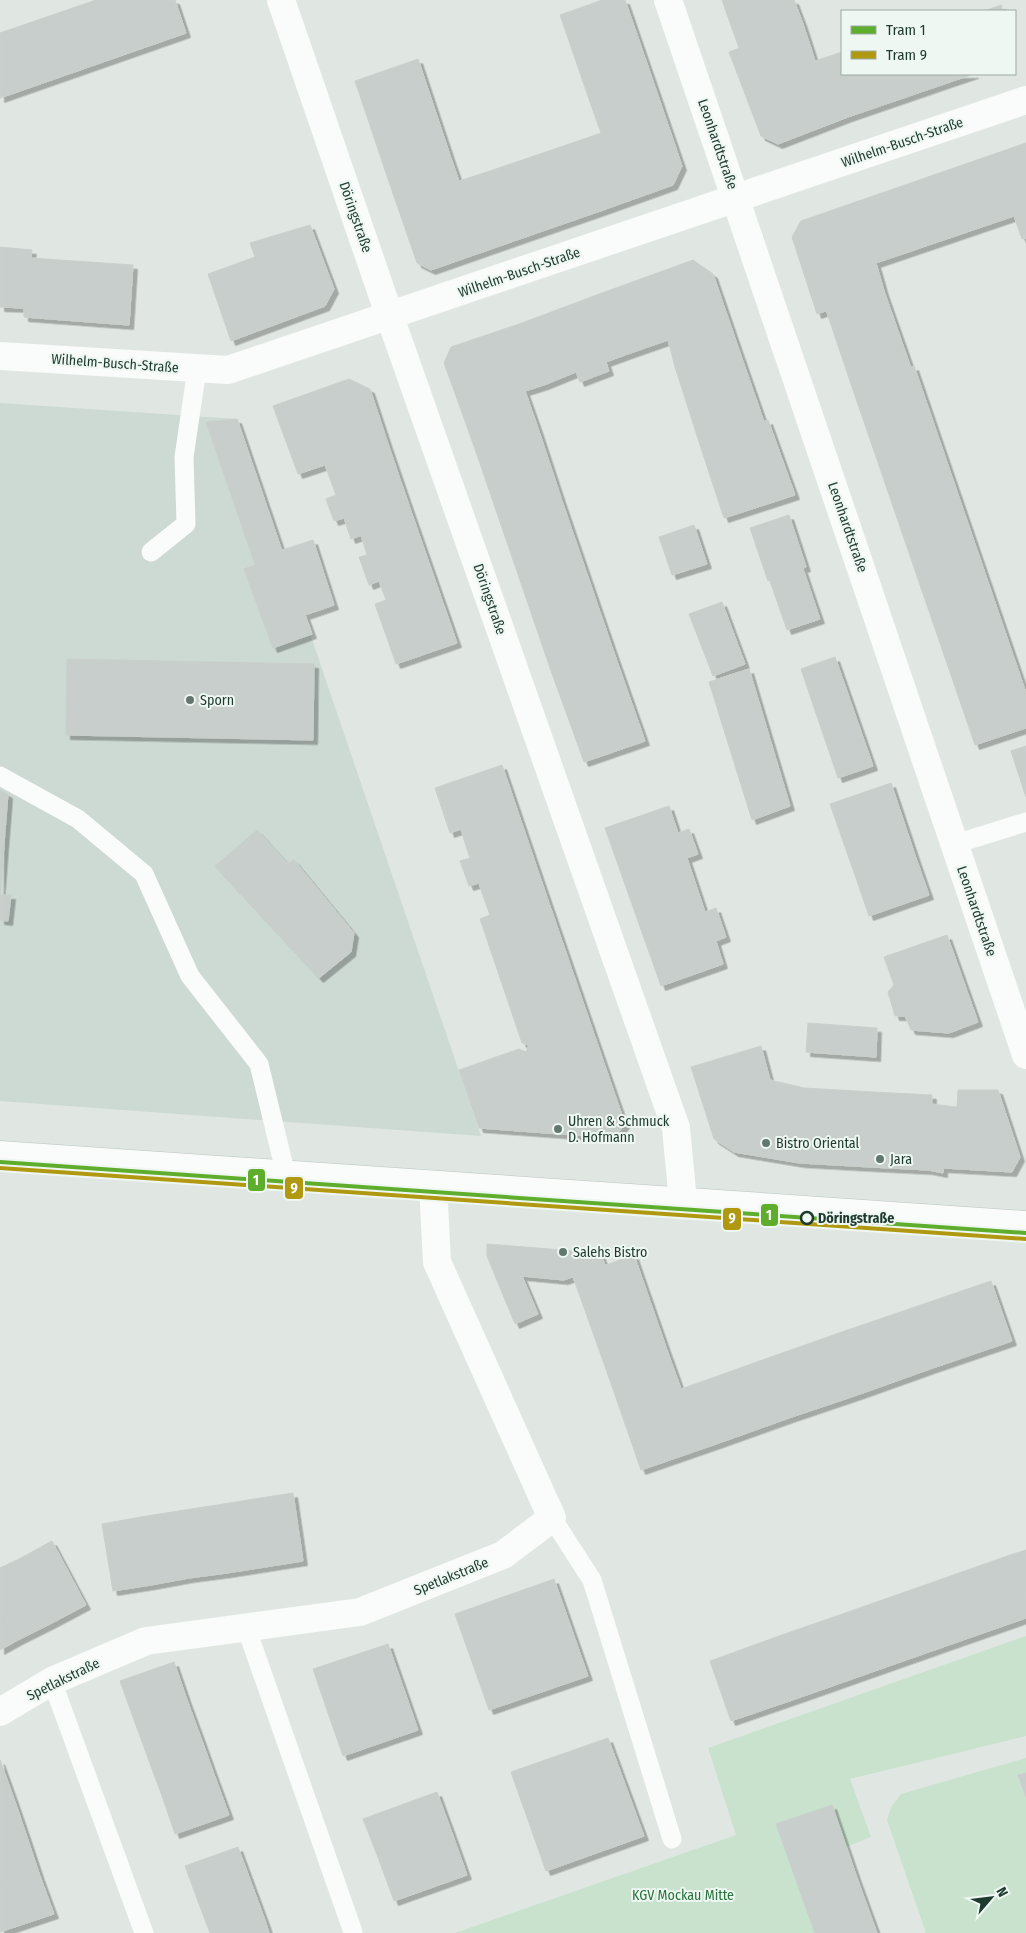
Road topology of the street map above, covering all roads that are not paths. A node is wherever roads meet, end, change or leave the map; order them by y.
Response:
1 (282, 0) edge
2 (668, 0) edge
3 (1026, 100) edge
4 (736, 198) junction
5 (390, 317) junction
6 (0, 356) edge
7 (198, 369) junction
8 (151, 552) dead end
9 (0, 776) edge
10 (1026, 822) edge
11 (954, 844) junction
12 (1019, 1012) edge
13 (1026, 1055) edge
14 (0, 1155) edge
15 (286, 1175) junction
16 (433, 1185) junction
17 (683, 1201) junction
18 (1026, 1225) edge
19 (552, 1518) junction
20 (246, 1627) junction
21 (52, 1681) junction
22 (0, 1712) edge
23 (672, 1839) dead end
24 (353, 1932) edge
25 (144, 1933) edge

1 - 5 street, Döringstraße
2 - 4 street, Leonhardtstraße
3 - 4 street, Wilhelm-Busch-Straße
4 - 5 street, Wilhelm-Busch-Straße
4 - 11 street, Leonhardtstraße
5 - 7 street, Wilhelm-Busch-Straße
5 - 17 street, Döringstraße
6 - 7 street, Wilhelm-Busch-Straße
7 - 8 lane
9 - 15 lane
10 - 11 lane
11 - 12 street, Leonhardtstraße
12 - 13 street, Leonhardtstraße
14 - 15 street
15 - 16 street
16 - 17 street
16 - 19 street
17 - 18 street
19 - 20 street, Spetlakstraße
19 - 23 lane
20 - 21 street, Spetlakstraße
20 - 24 lane
21 - 22 street, Spetlakstraße
21 - 25 lane

